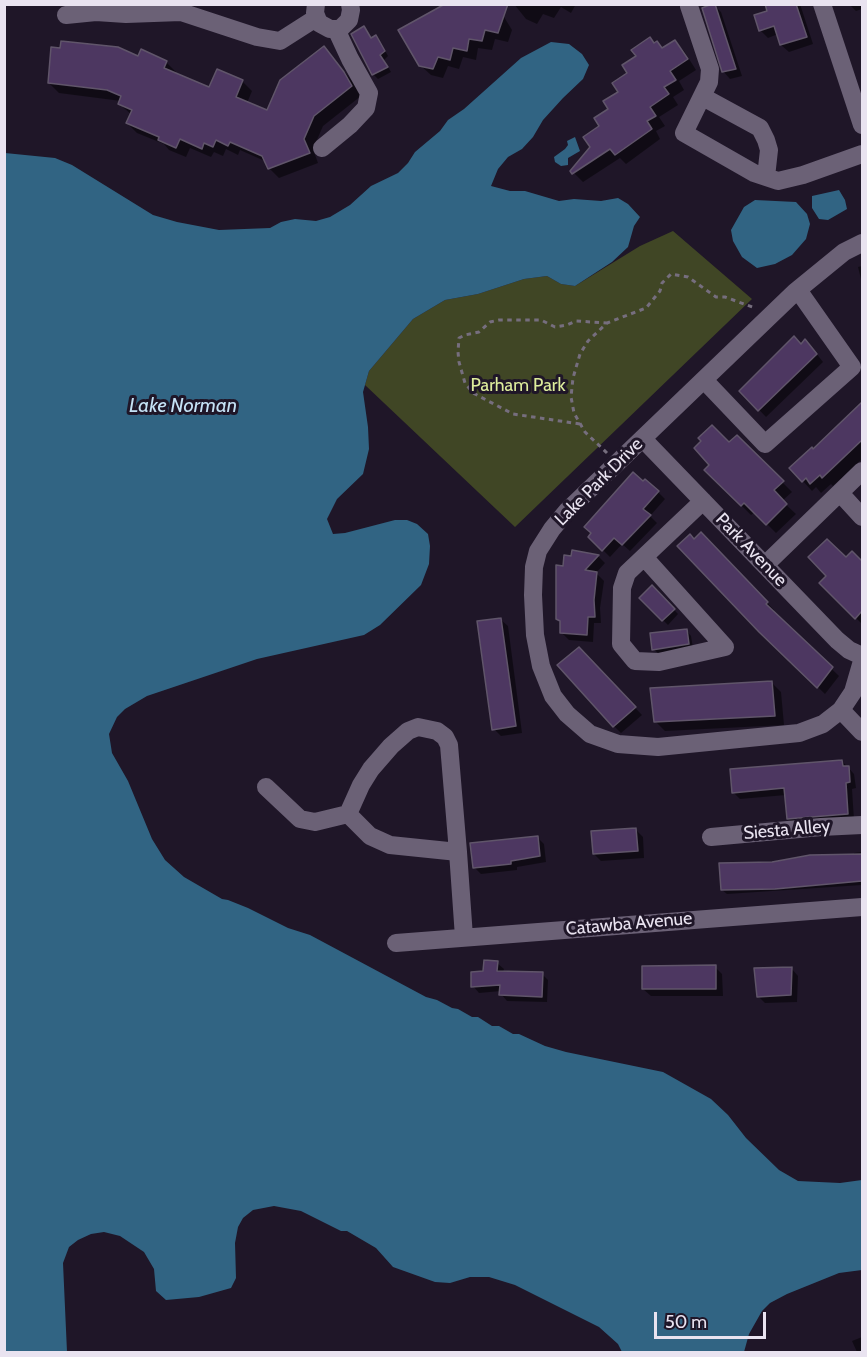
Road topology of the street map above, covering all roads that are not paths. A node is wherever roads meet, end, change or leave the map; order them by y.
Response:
1 (350, 4) edge
2 (822, 4) edge
3 (689, 6) edge
4 (316, 11) edge
5 (66, 15) dead end
6 (336, 29) junction
7 (703, 97) junction
8 (862, 125) edge
9 (322, 148) dead end
10 (862, 154) edge
11 (766, 177) junction
12 (862, 243) edge
13 (798, 290) junction
14 (704, 380) junction
15 (643, 439) junction
16 (862, 471) edge
17 (840, 493) junction
18 (703, 501) junction
19 (862, 517) edge
20 (644, 557) junction
21 (765, 565) junction
22 (862, 656) edge
23 (862, 661) edge
24 (841, 710) junction
25 (862, 732) edge
26 (266, 788) dead end
27 (348, 814) junction
28 (862, 825) edge
29 (711, 837) dead end
30 (458, 852) junction
31 (862, 907) edge
32 (464, 938) junction
33 (396, 944) dead end

1 - 6 street
2 - 8 street
3 - 7 street
4 - 5 street
4 - 6 street
6 - 9 street
7 - 11 street
7 - 11 street
10 - 11 street
12 - 13 street, Lake Park Drive
13 - 14 street, Lake Park Drive
13 - 14 street
14 - 15 street, Lake Park Drive
15 - 18 street, Park Avenue
15 - 24 street, Lake Park Drive
16 - 17 street
17 - 19 street
17 - 21 street
18 - 20 street
18 - 21 street, Park Avenue
20 - 20 street
21 - 22 street, Park Avenue
23 - 24 street, Lake Park Drive
24 - 25 street
26 - 27 street
27 - 30 street
27 - 30 street
28 - 29 street, Siesta Alley
30 - 32 street
31 - 32 street, Catawba Avenue
32 - 33 street, Catawba Avenue

